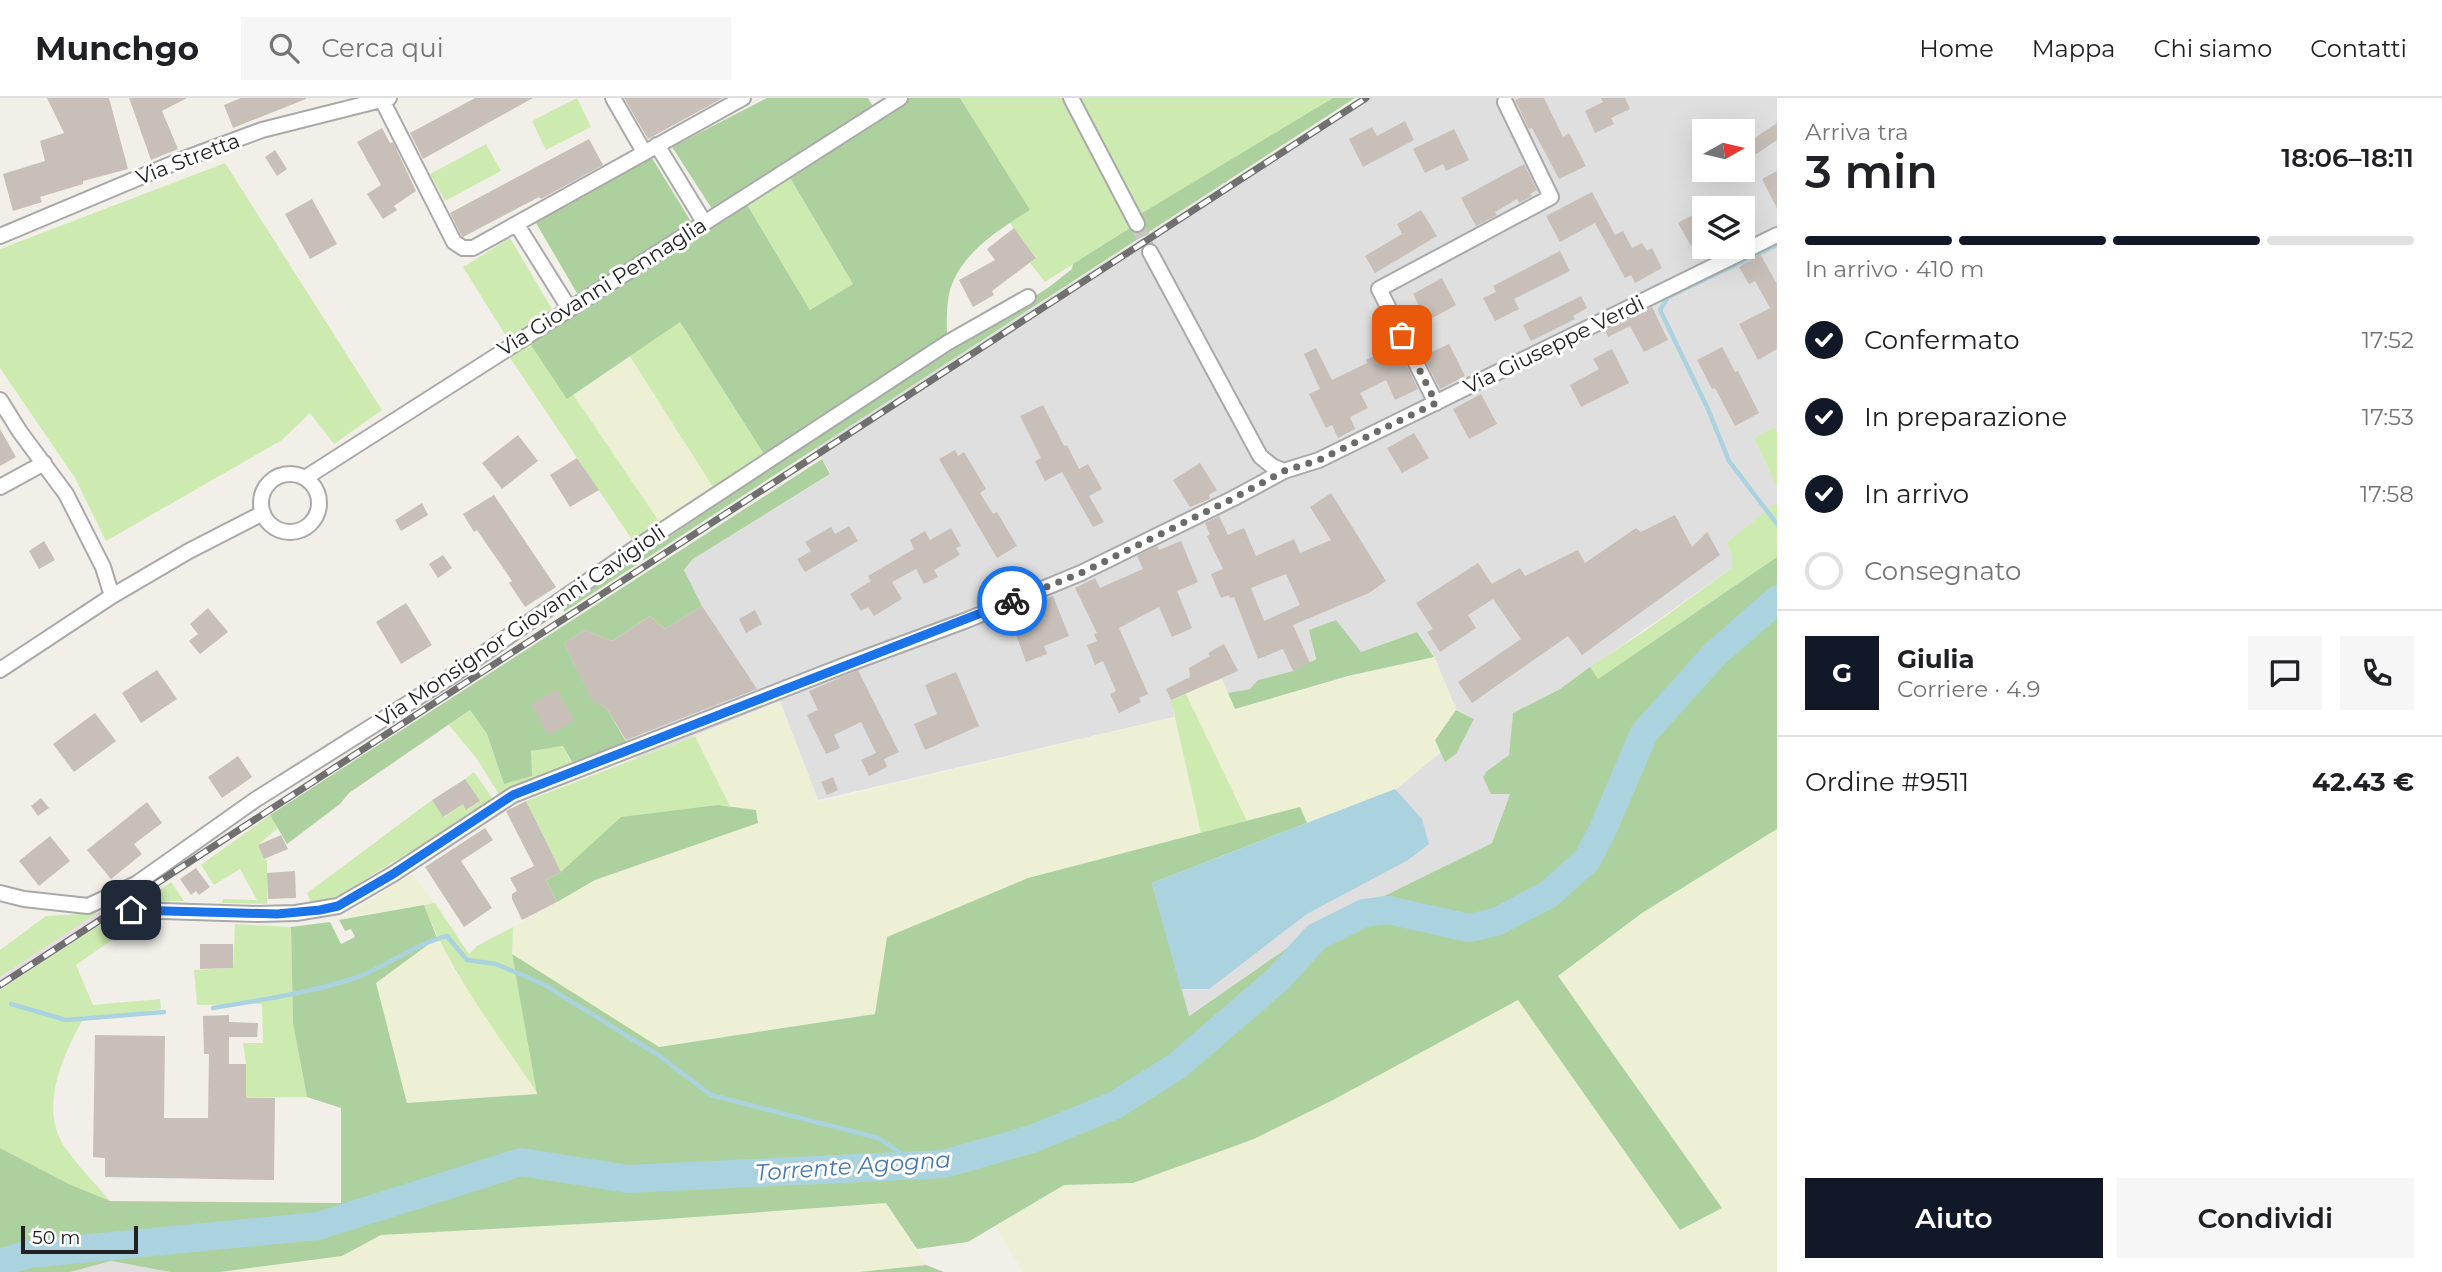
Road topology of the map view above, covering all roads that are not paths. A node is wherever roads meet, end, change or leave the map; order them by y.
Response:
1 (613, 98) edge
2 (743, 98) edge
3 (900, 98) edge
4 (1071, 98) edge
5 (386, 99) edge
6 (1504, 102) dead end
7 (657, 145) junction
8 (644, 152) junction
9 (1135, 221) tunnel mouth
10 (704, 222) junction
11 (517, 225) junction
12 (1777, 235) edge
13 (0, 236) edge
14 (1150, 252) tunnel mouth
15 (1028, 298) dead end
16 (569, 308) junction
17 (0, 400) edge
18 (1436, 403) junction
19 (44, 463) junction
20 (1284, 471) junction
21 (305, 478) junction
22 (0, 487) edge
23 (263, 513) junction
24 (111, 596) junction
25 (0, 670) edge
26 (0, 893) edge
27 (131, 910) dead end

1 - 8 street
2 - 7 street, Via Stretta
3 - 10 street, Via Giovanni Pennaglia
4 - 9 street
5 - 11 street, Via Stretta
5 - 13 street, Via Stretta
6 - 18 street
7 - 8 street, Via Stretta
7 - 10 street
8 - 11 street, Via Stretta
10 - 16 street, Via Giovanni Pennaglia
11 - 16 street
12 - 18 street, Via Giuseppe Verdi
14 - 20 street
15 - 26 street, Via Monsignor Giovanni Cavigioli
16 - 21 street, Via Giovanni Pennaglia
17 - 19 street
18 - 20 street, Via Giuseppe Verdi
19 - 22 street
19 - 24 street
20 - 27 street, Via Giuseppe Verdi
21 - 23 street
21 - 23 street
23 - 24 street
24 - 25 street

